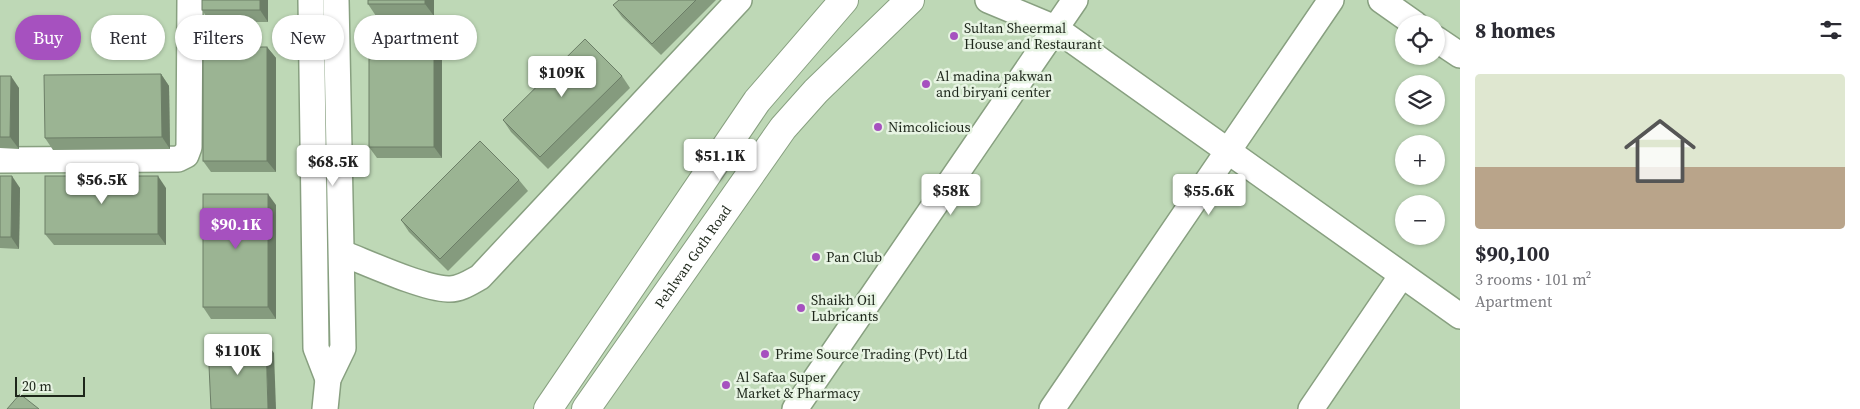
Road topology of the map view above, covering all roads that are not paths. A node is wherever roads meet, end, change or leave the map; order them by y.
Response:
1 (190, 0) edge
2 (311, 0) edge
3 (336, 0) edge
4 (739, 0) edge
5 (844, 0) edge
6 (910, 0) edge
7 (988, 0) edge
8 (1075, 0) edge
9 (1331, 0) edge
10 (1381, 0) edge
11 (1402, 15) edge
12 (1055, 28) junction
13 (1445, 45) edge
14 (1460, 56) edge
15 (1229, 152) junction
16 (0, 160) edge
17 (342, 253) junction
18 (1402, 275) junction
19 (1460, 316) edge
20 (328, 379) junction
21 (325, 409) edge
22 (548, 409) edge
23 (586, 409) edge
24 (795, 409) edge
25 (1052, 409) edge
26 (1311, 409) edge

1 - 16 street
2 - 20 street
3 - 17 street
4 - 17 street
5 - 22 main road
6 - 23 main road, Pehlwan Goth Road
7 - 12 street
8 - 12 street
9 - 15 street
10 - 11 street
12 - 15 street
12 - 24 street
13 - 14 street
15 - 18 street
15 - 25 street
17 - 20 street
18 - 19 street
18 - 26 street
20 - 21 street

